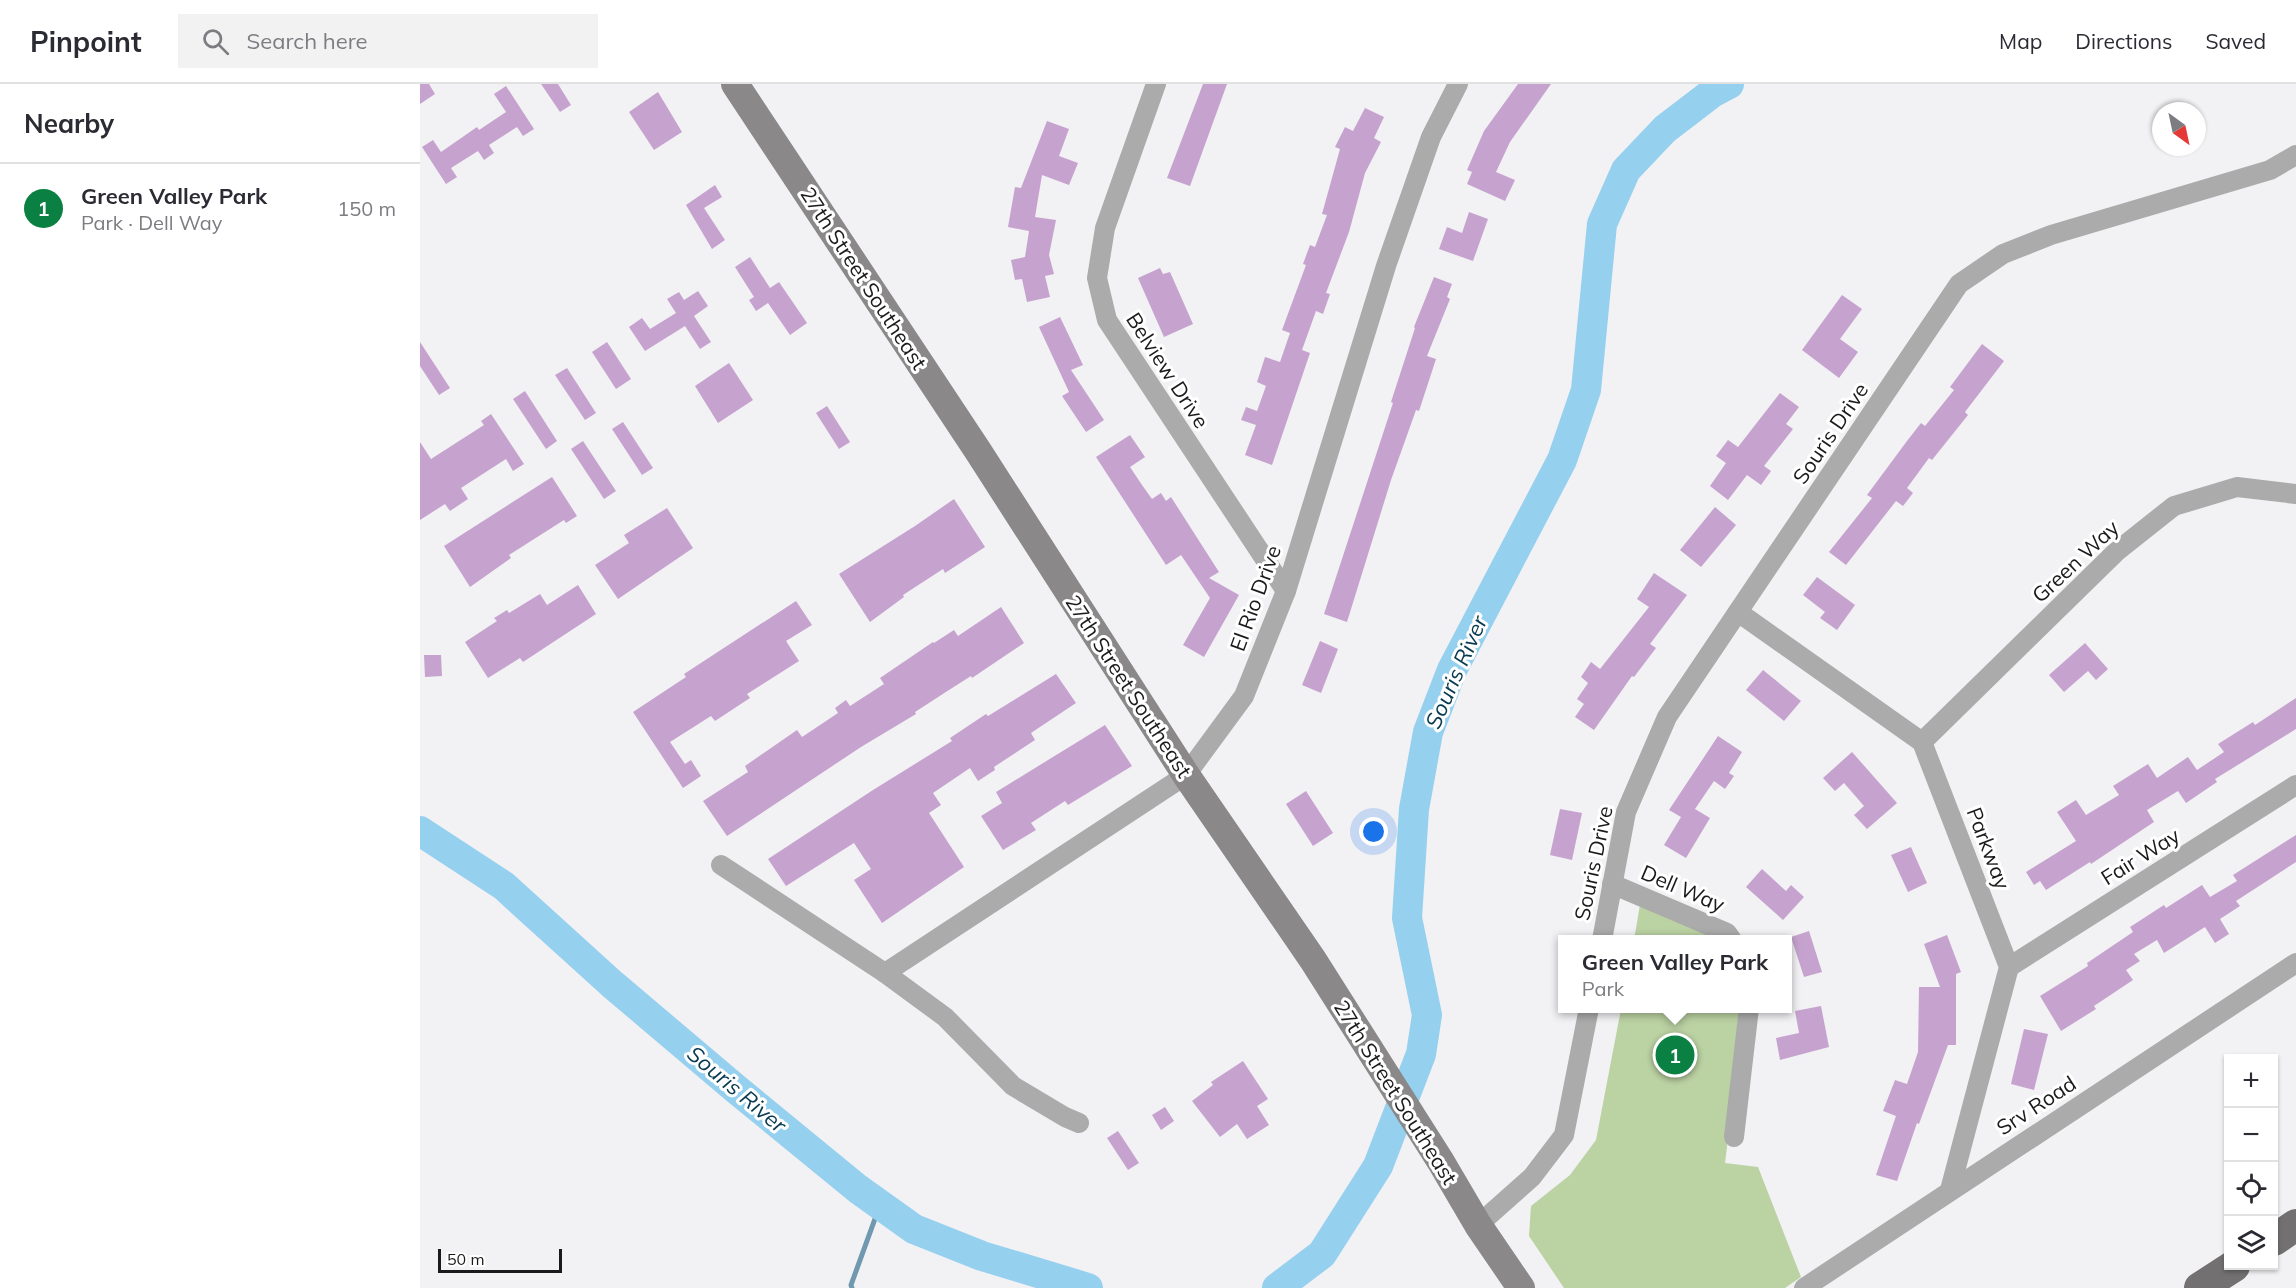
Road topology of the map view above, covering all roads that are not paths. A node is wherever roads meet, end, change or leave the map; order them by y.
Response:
1 (735, 84) edge
2 (1156, 84) edge
3 (1458, 84) edge
4 (2296, 155) edge
5 (2296, 495) edge
6 (1286, 591) junction
7 (1738, 612) junction
8 (1922, 741) junction
9 (1186, 775) junction
10 (2296, 785) edge
11 (721, 865) dead end
12 (1612, 884) junction
13 (1603, 935) edge
14 (1729, 935) edge
15 (2296, 963) edge
16 (2009, 967) junction
17 (885, 973) junction
18 (1588, 1013) edge
19 (1748, 1013) edge
20 (1079, 1123) dead end
21 (1734, 1137) dead end
22 (1950, 1190) junction
23 (1478, 1225) junction
24 (2296, 1225) edge
25 (2278, 1237) edge
26 (2228, 1270) edge
27 (1521, 1288) edge
28 (1804, 1288) edge
29 (2200, 1288) edge

1 - 9 street, 27th Street Southeast
2 - 6 street, Belview Drive
3 - 6 street, El Rio Drive
4 - 7 street, Souris Drive
5 - 8 street, Green Way
6 - 9 street, El Rio Drive
7 - 8 street
7 - 12 street, Souris Drive
8 - 16 street, Parkway
9 - 17 street, El Rio Drive
9 - 23 street, 27th Street Southeast
10 - 16 street, Fair Way
11 - 17 street
12 - 13 street, Souris Drive
12 - 14 street, Dell Way
15 - 22 street, Srv Road
16 - 22 street
17 - 20 street
18 - 23 street
19 - 21 street
22 - 28 street, Srv Road
23 - 27 street, 27th Street Southeast
24 - 25 main road
26 - 29 main road

